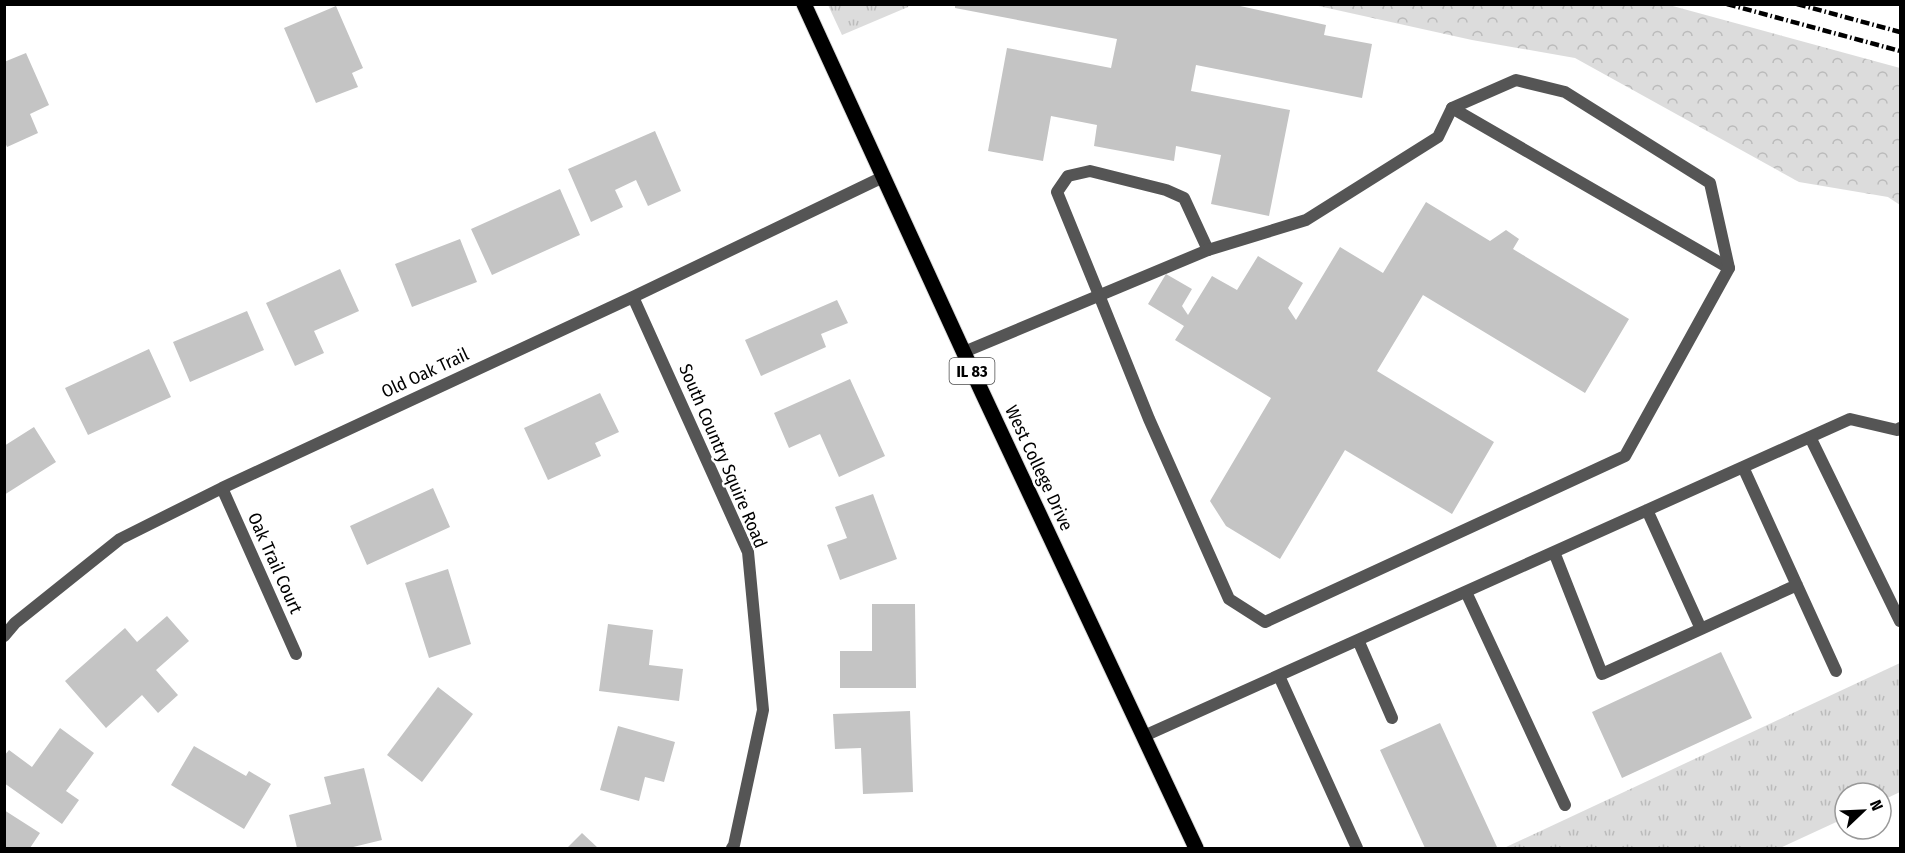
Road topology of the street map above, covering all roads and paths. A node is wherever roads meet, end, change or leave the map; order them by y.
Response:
1 (804, 4) edge
2 (1452, 108) junction
3 (883, 177) junction
4 (1208, 250) junction
5 (1729, 268) junction
6 (1099, 295) junction
7 (633, 297) junction
8 (964, 352) junction
9 (1899, 432) edge
10 (1810, 437) junction
11 (1743, 466) junction
12 (222, 488) junction
13 (1647, 510) junction
14 (1554, 552) junction
15 (1797, 585) junction
16 (1466, 592) junction
17 (1900, 621) edge
18 (1701, 629) junction
19 (4, 636) edge
20 (1358, 640) junction
21 (296, 654) dead end
22 (1836, 671) dead end
23 (1279, 676) junction
24 (1392, 718) dead end
25 (1144, 736) junction
26 (1565, 804) dead end
27 (736, 847) edge
28 (1196, 849) edge
29 (1357, 849) edge

1 - 3 main road, West College Drive / IL 83
2 - 4 street
2 - 5 street
2 - 5 street
3 - 7 street, Old Oak Trail
3 - 8 main road, West College Drive / IL 83
4 - 6 street
4 - 6 street
5 - 6 street
6 - 8 street
7 - 12 street, Old Oak Trail
7 - 27 street, South Country Squire Road
8 - 25 main road, West College Drive / IL 83
9 - 10 street
10 - 11 street
10 - 17 street
11 - 13 street
11 - 15 street
12 - 19 street, Old Oak Trail
12 - 21 street, Oak Trail Court
13 - 14 street
13 - 18 street
14 - 16 street
14 - 18 street
15 - 18 street
15 - 22 street
16 - 20 street
16 - 26 street
20 - 23 street
20 - 24 street
23 - 25 street
23 - 29 street
25 - 28 main road, West College Drive / IL 83

